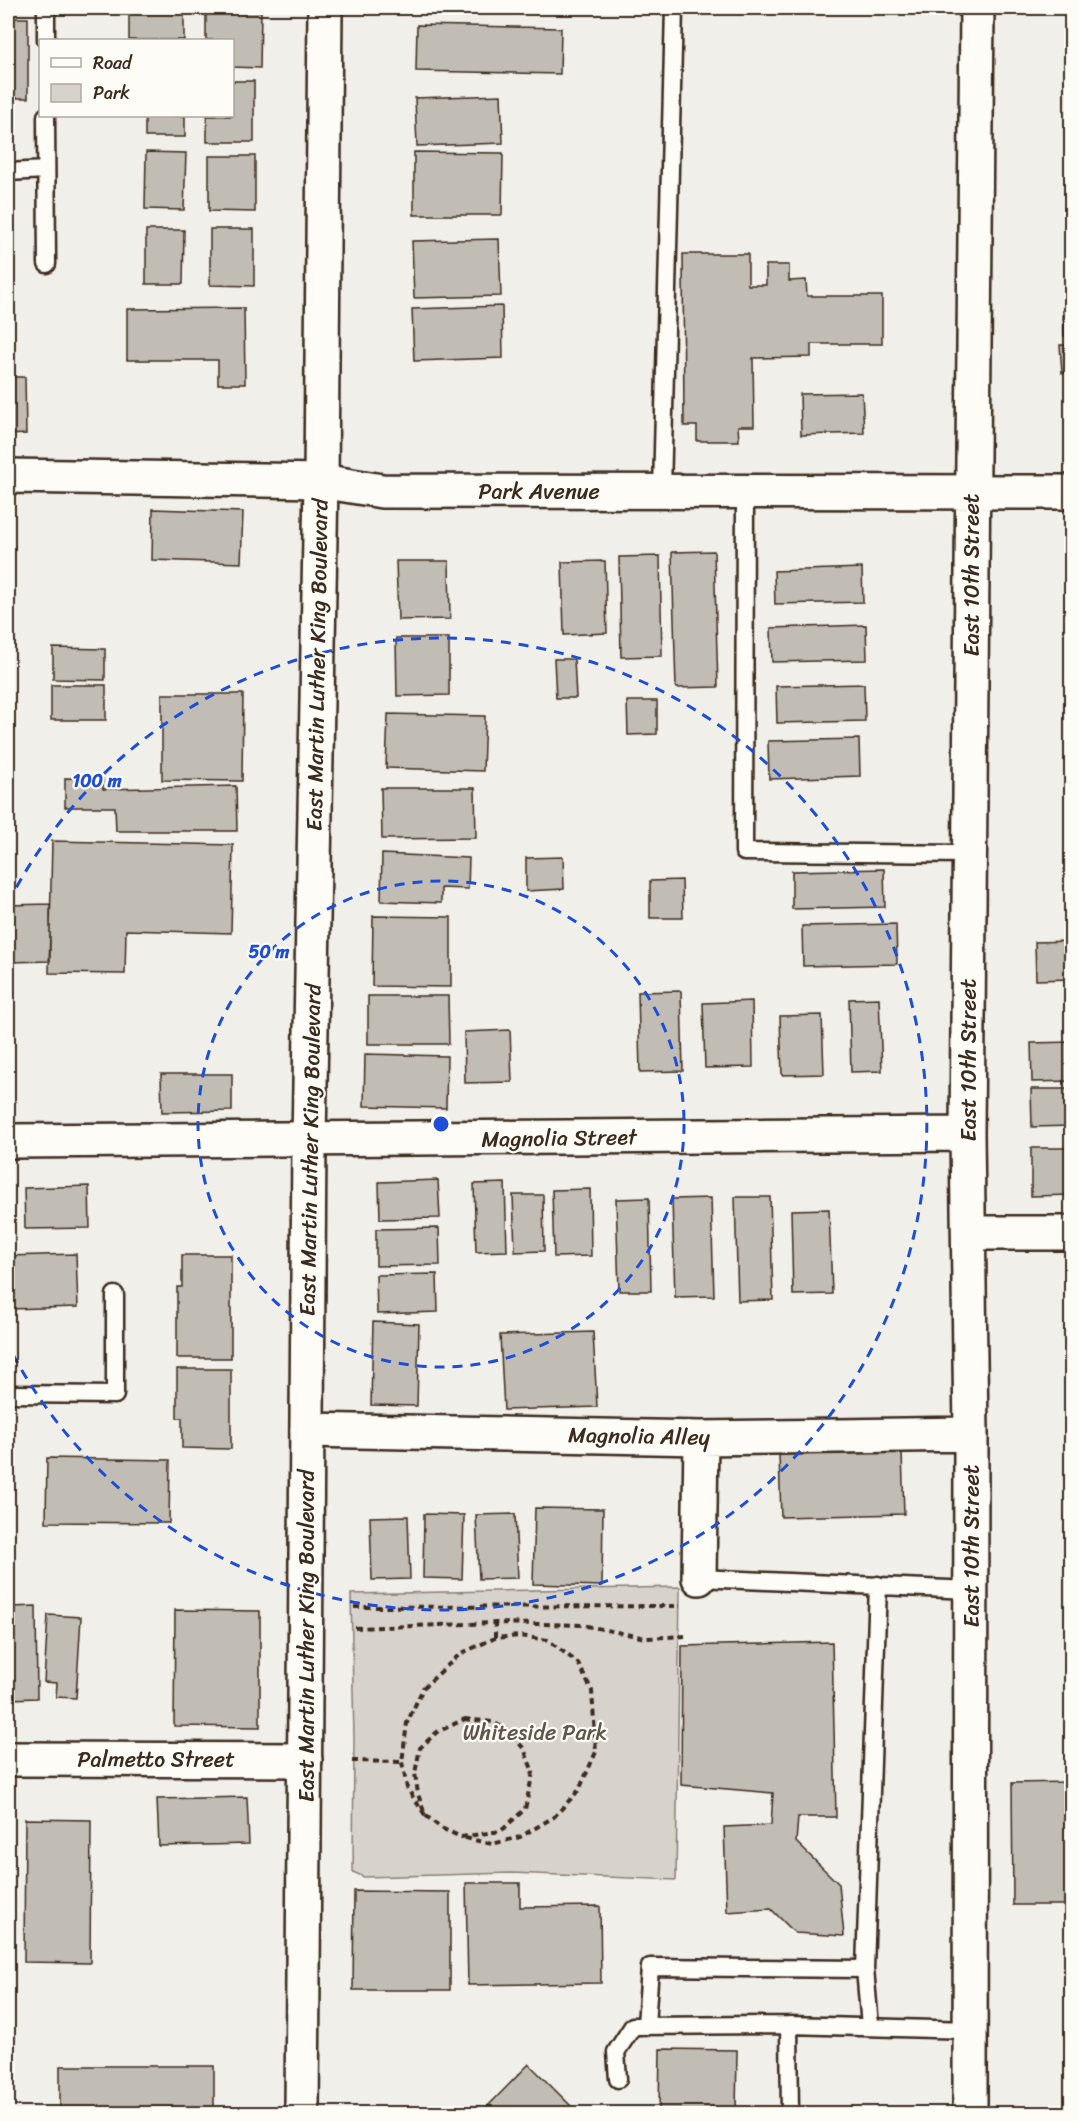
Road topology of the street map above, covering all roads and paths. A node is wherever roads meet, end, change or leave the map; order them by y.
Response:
1 (46, 8) edge
2 (325, 8) edge
3 (674, 8) edge
4 (977, 8) edge
5 (46, 39) edge
6 (46, 117) edge
7 (46, 170) junction
8 (8, 172) edge
9 (47, 264) dead end
10 (8, 476) edge
11 (321, 480) junction
12 (662, 491) junction
13 (745, 491) junction
14 (972, 491) junction
15 (1071, 492) edge
16 (969, 854) junction
17 (967, 1134) junction
18 (309, 1140) junction
19 (8, 1141) edge
20 (970, 1233) junction
21 (1071, 1233) edge
22 (115, 1295) dead end
23 (8, 1394) edge
24 (307, 1430) junction
25 (971, 1434) junction
26 (701, 1438) junction
27 (878, 1585) junction
28 (971, 1590) junction
29 (693, 1592) junction
30 (354, 1607) dead end
31 (495, 1623) junction
32 (355, 1628) dead end
33 (687, 1636) dead end
34 (495, 1638) junction
35 (8, 1759) edge
36 (305, 1760) junction
37 (352, 1761) dead end
38 (402, 1762) junction
39 (426, 1815) junction
40 (461, 1838) junction
41 (865, 1969) junction
42 (646, 2025) junction
43 (789, 2025) junction
44 (870, 2026) junction
45 (970, 2030) junction
46 (618, 2079) dead end
47 (302, 2114) edge
48 (790, 2114) edge
49 (970, 2114) edge

1 - 5 lane
2 - 11 street, East Martin Luther King Boulevard
3 - 12 lane
4 - 14 street, East 10th Street
6 - 7 lane
7 - 8 lane
7 - 9 lane
10 - 11 street, Park Avenue
11 - 12 street, Park Avenue
11 - 18 street, East Martin Luther King Boulevard
12 - 13 street, Park Avenue
13 - 14 street, Park Avenue
13 - 16 lane
14 - 15 street, Park Avenue
14 - 16 street, East 10th Street
16 - 17 street, East 10th Street
17 - 18 street, Magnolia Street
17 - 20 street, East 10th Street
18 - 19 street, Magnolia Street
18 - 24 street, East Martin Luther King Boulevard
20 - 21 street
20 - 25 street, East 10th Street
22 - 23 lane
24 - 26 street, Magnolia Alley
24 - 36 street, East Martin Luther King Boulevard
25 - 26 street, Magnolia Alley
25 - 28 street, East 10th Street
26 - 29 street
27 - 28 lane
27 - 29 lane
27 - 41 lane
28 - 45 street, East 10th Street
29 - 30 path
31 - 32 path
31 - 33 path
31 - 34 path
34 - 38 path
34 - 40 path
35 - 36 street, Palmetto Street
36 - 47 street, East Martin Luther King Boulevard
37 - 38 path
38 - 39 path
39 - 40 path
39 - 40 path
41 - 42 lane
41 - 44 lane
42 - 43 lane
42 - 46 lane
43 - 44 lane
43 - 48 lane
44 - 45 lane
45 - 49 street, East 10th Street

